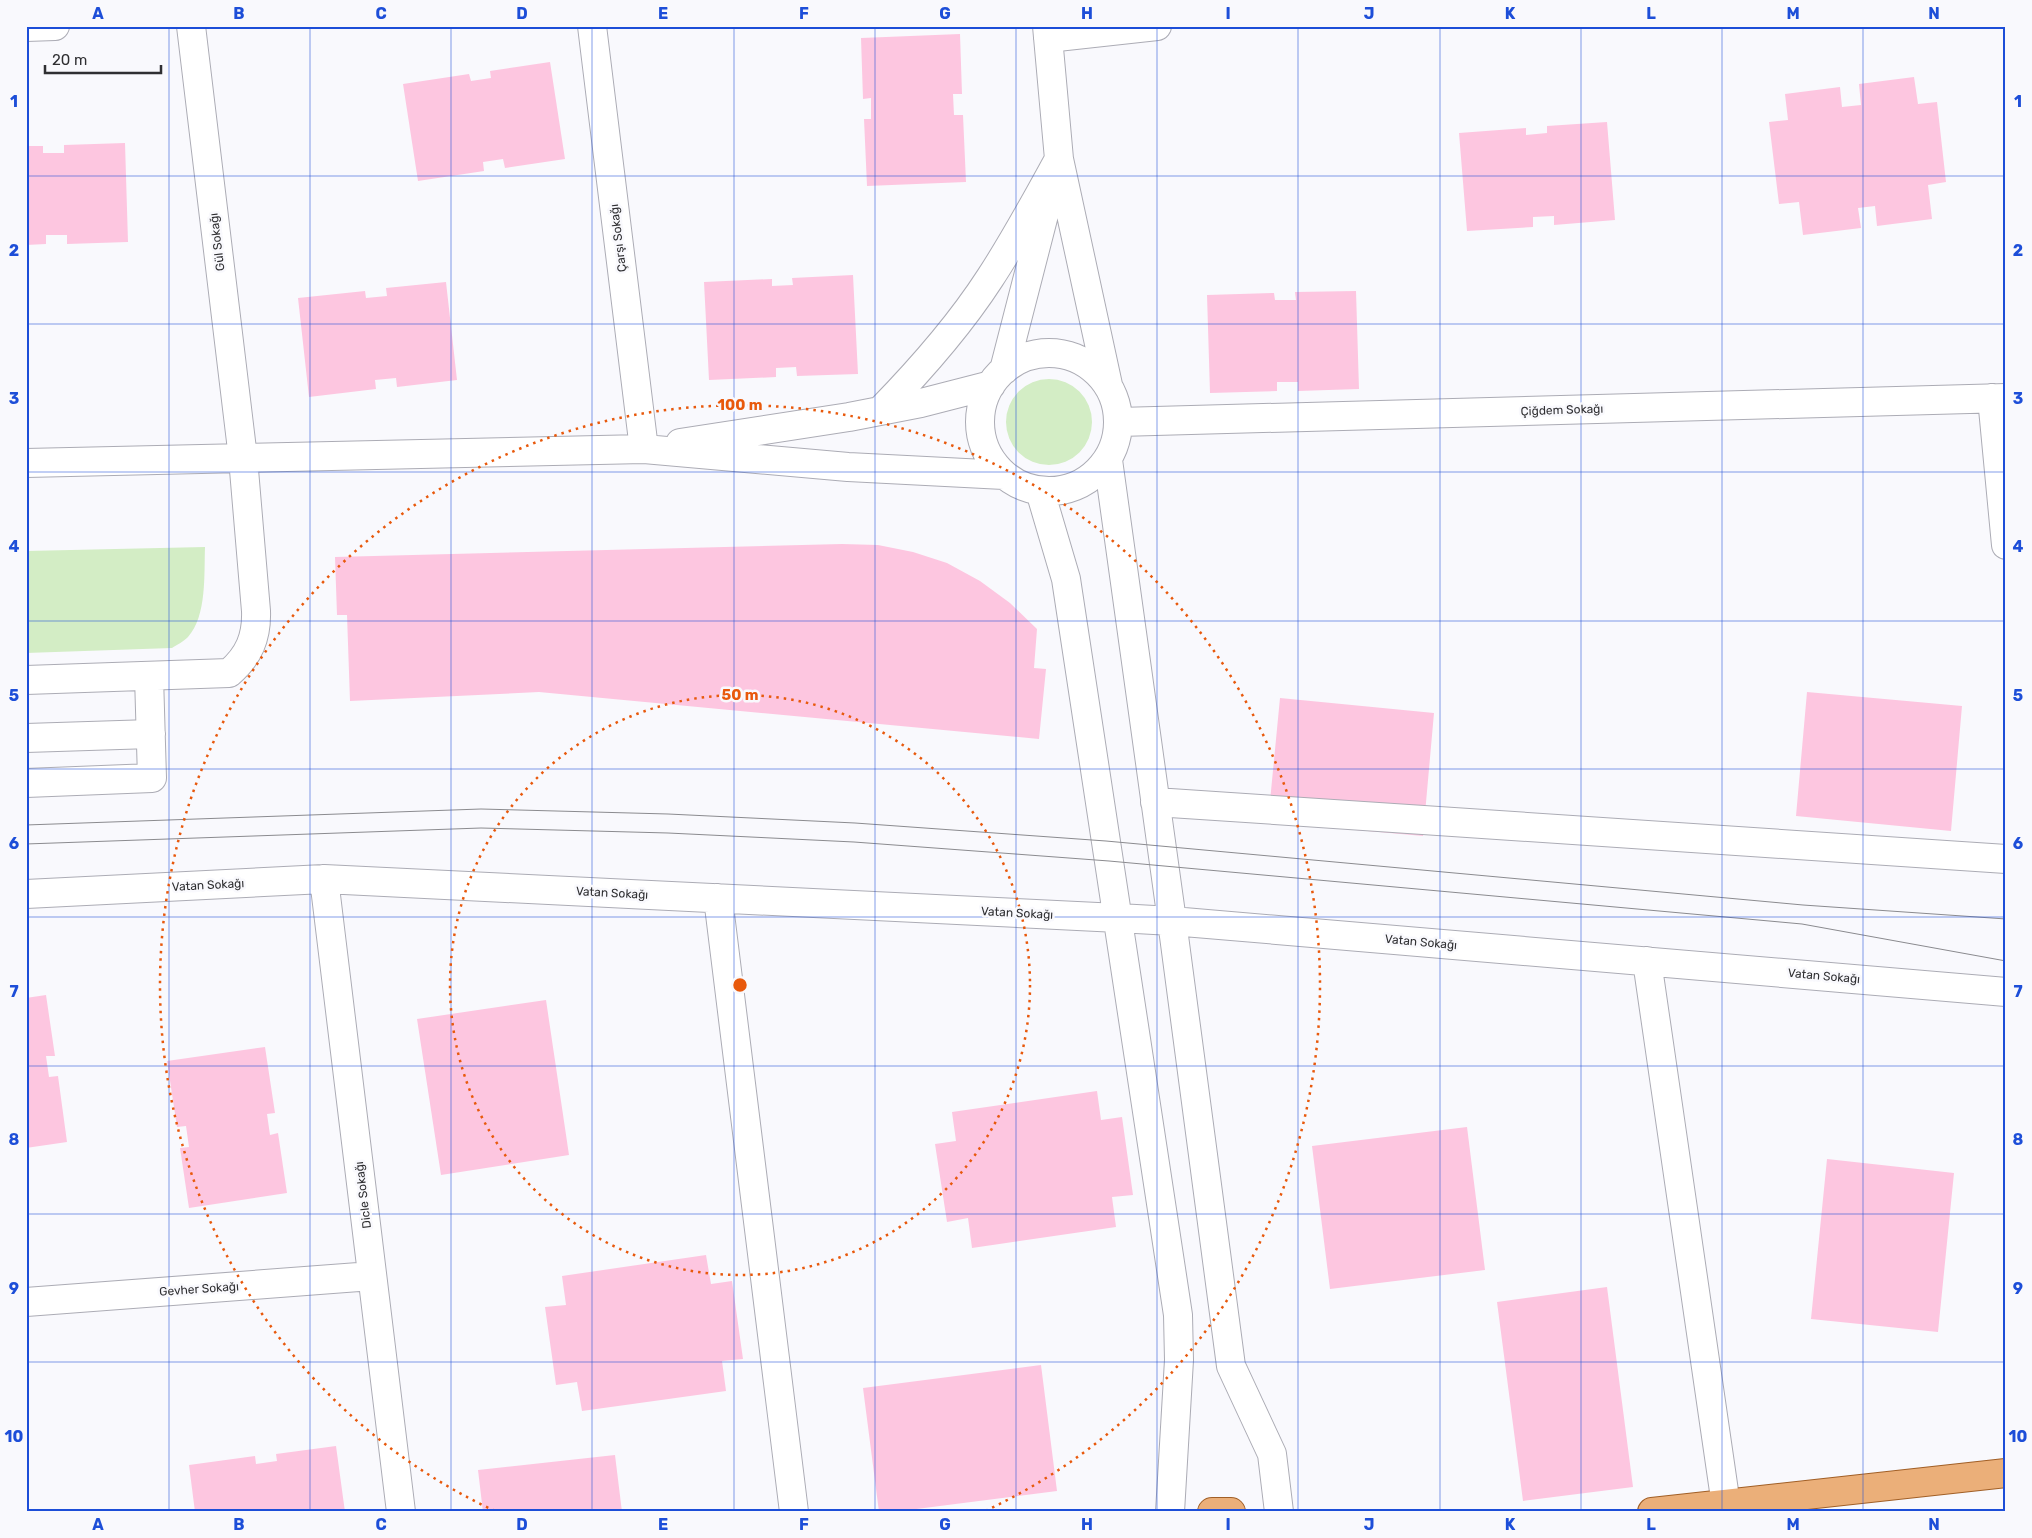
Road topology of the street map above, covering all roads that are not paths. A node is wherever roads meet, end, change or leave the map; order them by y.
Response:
1 (55, 26) edge
2 (191, 26) edge
3 (592, 26) edge
4 (1157, 26) edge
5 (26, 27) edge
6 (1048, 32) edge
7 (1059, 159) junction
8 (997, 377) junction
9 (1108, 385) junction
10 (1999, 398) edge
11 (881, 410) junction
12 (1119, 422) junction
13 (644, 449) junction
14 (243, 458) junction
15 (1108, 460) junction
16 (26, 463) edge
17 (1004, 475) junction
18 (1040, 491) junction
19 (2006, 545) edge
20 (149, 676) junction
21 (26, 680) edge
22 (151, 734) junction
23 (26, 738) edge
24 (26, 783) edge
25 (1155, 802) junction
26 (2006, 859) edge
27 (324, 879) junction
28 (26, 894) edge
29 (718, 898) junction
30 (1118, 918) junction
31 (1172, 921) junction
32 (1647, 961) junction
33 (2006, 992) edge
34 (372, 1276) junction
35 (26, 1302) edge
36 (2006, 1473) edge
37 (1726, 1504) junction
38 (401, 1512) edge
39 (794, 1512) edge
40 (1170, 1512) edge
41 (1212, 1512) edge
42 (1231, 1512) edge
43 (1279, 1512) edge
44 (1652, 1512) edge

1 - 5 street
2 - 14 street, Gül Sokağı
3 - 13 street, Çarşı Sokağı
4 - 6 street
6 - 7 street
7 - 8 street
7 - 9 street
7 - 11 street
8 - 9 street
8 - 11 street
8 - 17 street
9 - 12 street
10 - 12 street, Çiğdem Sokağı
10 - 19 street
11 - 13 street
12 - 15 street
13 - 14 street
13 - 17 street
14 - 16 street
14 - 20 street, Gül Sokağı
15 - 18 street
15 - 25 street
17 - 18 street
18 - 30 street
20 - 21 street
20 - 22 street
22 - 23 street
22 - 24 street
25 - 26 street
25 - 31 street
27 - 28 street, Vatan Sokağı
27 - 29 street, Vatan Sokağı
27 - 34 street, Dicle Sokağı
29 - 30 street, Vatan Sokağı
29 - 39 street
30 - 31 street, Vatan Sokağı
30 - 40 street
31 - 32 street, Vatan Sokağı
31 - 43 street
32 - 33 street, Vatan Sokağı
32 - 37 street
34 - 35 street, Gevher Sokağı
34 - 38 street, Dicle Sokağı
36 - 37 main road
37 - 44 main road
41 - 42 main road

